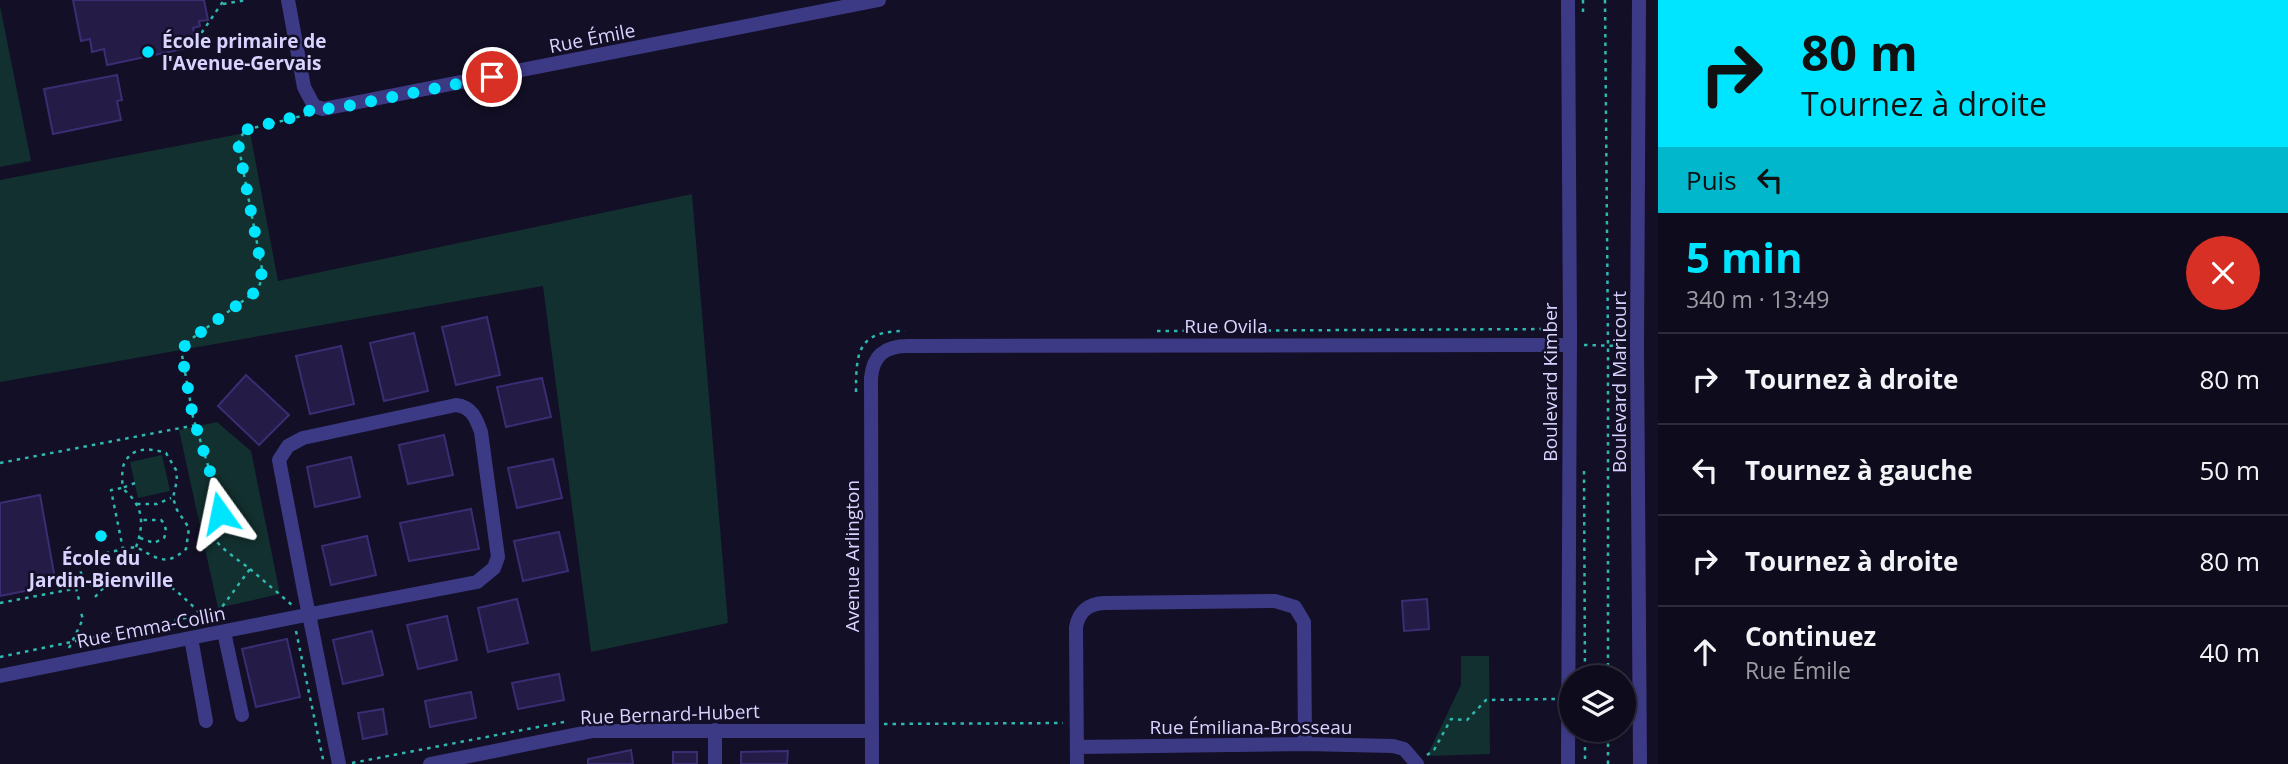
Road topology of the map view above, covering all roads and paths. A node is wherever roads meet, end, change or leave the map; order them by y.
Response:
1 (224, 0) edge
2 (247, 0) edge
3 (288, 0) edge
4 (879, 0) edge
5 (1568, 0) edge
6 (1605, 0) edge
7 (1639, 0) edge
8 (220, 5) junction
9 (207, 15) dead end
10 (211, 18) junction
11 (207, 44) dead end
12 (314, 106) junction
13 (1577, 345) junction
14 (1608, 345) junction
15 (1637, 347) junction
16 (883, 351) joint
17 (196, 425) junction
18 (0, 463) edge
19 (135, 483) dead end
20 (122, 488) junction
21 (173, 498) junction
22 (137, 504) junction
23 (142, 520) junction
24 (139, 538) junction
25 (136, 547) junction
26 (123, 550) junction
27 (250, 569) junction
28 (110, 582) junction
29 (90, 585) dead end
30 (76, 588) junction
31 (95, 597) dead end
32 (79, 600) dead end
33 (0, 603) edge
34 (292, 605) dead end
35 (81, 613) dead end
36 (201, 614) junction
37 (309, 614) junction
38 (209, 622) dead end
39 (296, 631) dead end
40 (224, 632) junction
41 (191, 638) junction
42 (72, 641) junction
43 (69, 650) dead end
44 (0, 657) edge
45 (1608, 665) edge
46 (0, 676) edge
47 (1555, 699) dead end
48 (242, 715) dead end
49 (206, 722) dead end
50 (1066, 723) dead end
51 (878, 727) junction
52 (715, 730) junction
53 (1585, 742) edge
54 (1608, 742) edge
55 (1305, 744) junction
56 (1077, 747) junction
57 (1421, 761) edge
58 (324, 764) edge
59 (339, 764) edge
60 (430, 764) edge
61 (715, 764) edge
62 (872, 764) edge
63 (1077, 764) edge
64 (1568, 764) edge
65 (1585, 764) edge
66 (1608, 764) edge
67 (1640, 764) edge

1 - 8 path
2 - 8 path
3 - 12 street
4 - 12 street, Rue Émile
5 - 13 street, Boulevard Kimber
6 - 14 path
7 - 15 street, Boulevard Maricourt
8 - 10 path
9 - 10 path
10 - 11 path
12 - 17 path
13 - 14 path
13 - 16 street, Rue Ovila
13 - 64 street, Boulevard Kimber
14 - 15 path
14 - 45 path
15 - 67 street, Boulevard Maricourt
16 - 51 street, Avenue Arlington
17 - 18 path
17 - 27 path
19 - 20 path
20 - 21 path
20 - 22 path
20 - 26 path
21 - 22 path
21 - 25 path
22 - 23 path
23 - 24 path
23 - 24 path
24 - 25 path
25 - 26 path
26 - 30 path
27 - 34 path
27 - 36 path
28 - 29 path
28 - 31 path
28 - 36 path
30 - 32 path
30 - 33 path
35 - 42 path
36 - 38 path
36 - 42 path
37 - 37 street, Rue Emma-Collin
37 - 40 street, Rue Emma-Collin
37 - 59 street
39 - 58 path
40 - 41 street, Rue Emma-Collin
40 - 48 street
41 - 46 street, Rue Emma-Collin
41 - 49 street
42 - 43 path
42 - 44 path
47 - 57 path
50 - 51 path
51 - 52 street, Rue Bernard-Hubert
51 - 62 street, Avenue Arlington
52 - 60 street, Rue Bernard-Hubert
52 - 61 street
53 - 65 path
54 - 66 path
55 - 56 street, Rue Émiliana-Brosseau
55 - 56 street
55 - 57 street, Rue Émiliana-Brosseau
56 - 63 street

